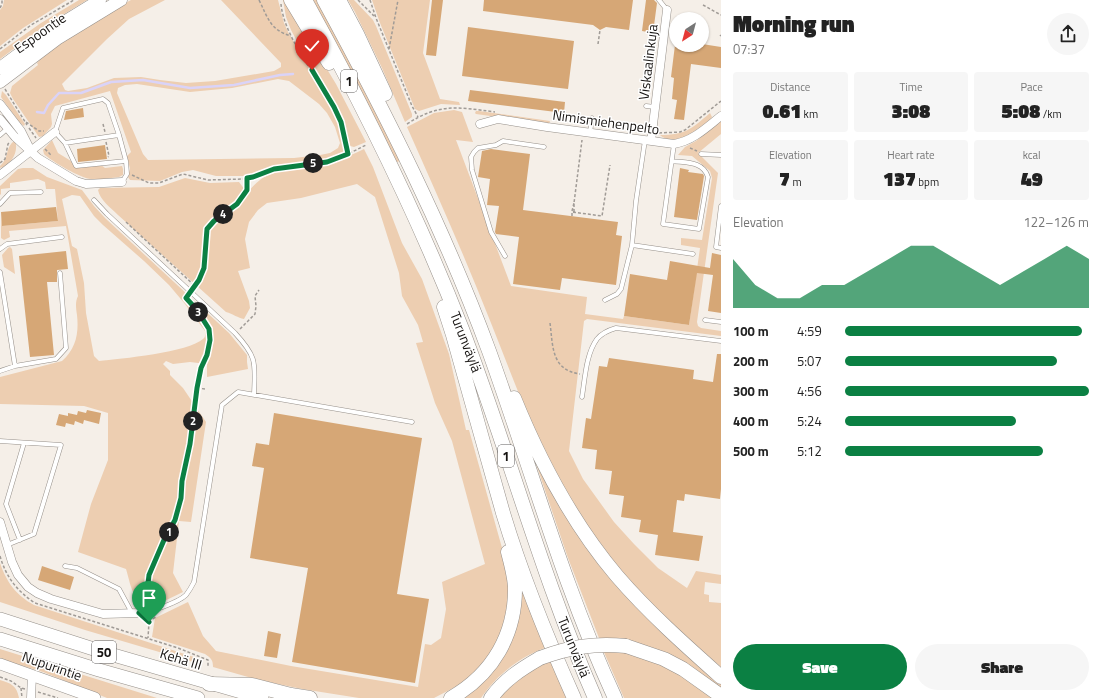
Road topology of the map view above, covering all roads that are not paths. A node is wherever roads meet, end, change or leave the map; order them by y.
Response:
1 (100, 0) edge
2 (120, 0) edge
3 (291, 0) edge
4 (304, 0) edge
5 (324, 0) edge
6 (339, 0) edge
7 (659, 0) edge
8 (667, 10) joint
9 (0, 68) edge
10 (2, 85) edge
11 (0, 104) edge
12 (646, 106) dead end
13 (655, 107) junction
14 (721, 116) edge
15 (0, 118) edge
16 (592, 118) dead end
17 (480, 124) dead end
18 (11, 125) junction
19 (55, 132) junction
20 (587, 132) junction
21 (0, 135) edge
22 (119, 135) junction
23 (648, 140) junction
24 (64, 143) junction
25 (674, 144) junction
26 (544, 147) dead end
27 (31, 151) junction
28 (701, 154) dead end
29 (721, 154) edge
30 (406, 155) junction
31 (126, 161) junction
32 (672, 161) junction
33 (390, 164) junction
34 (0, 175) edge
35 (122, 182) joint
36 (41, 192) dead end
37 (94, 200) dead end
38 (0, 204) edge
39 (721, 206) edge
40 (414, 216) junction
41 (62, 237) dead end
42 (632, 246) junction
43 (721, 248) edge
44 (0, 249) edge
45 (693, 254) dead end
46 (505, 256) dead end
47 (0, 272) edge
48 (60, 273) dead end
49 (605, 300) dead end
50 (706, 320) dead end
51 (721, 322) edge
52 (721, 341) edge
53 (488, 349) junction
54 (15, 366) junction
55 (0, 371) edge
56 (254, 395) junction
57 (582, 397) dead end
58 (412, 422) dead end
59 (0, 441) edge
60 (24, 442) junction
61 (503, 514) junction
62 (0, 522) edge
63 (20, 540) junction
64 (7, 545) junction
65 (65, 566) dead end
66 (135, 613) junction
67 (0, 619) edge
68 (0, 639) edge
69 (0, 664) edge
70 (32, 674) junction
71 (721, 677) edge
72 (209, 684) junction
73 (721, 696) edge
74 (31, 698) edge
75 (95, 698) edge
76 (198, 698) edge
77 (262, 698) edge
78 (310, 698) edge
79 (451, 698) edge
80 (491, 698) edge
81 (574, 698) edge
82 (595, 698) edge
83 (615, 698) edge

1 - 9 main road, Espoontie
2 - 10 main road, Espoontie
3 - 33 highway
4 - 33 highway, Turunväylä / 1
5 - 30 highway, Turunväylä / 1
6 - 30 highway
7 - 8 lane
8 - 13 street, Viskaalinkuja
11 - 18 street
12 - 13 lane
13 - 23 street, Viskaalinkuja
14 - 25 street, Nimismiehenpelto
15 - 18 street
16 - 20 lane
17 - 20 street, Nimismiehenpelto
18 - 21 lane
18 - 27 street
19 - 22 lane
19 - 24 lane
19 - 27 street
20 - 23 street, Nimismiehenpelto
22 - 24 lane
22 - 31 lane
23 - 25 street, Nimismiehenpelto
23 - 42 lane
24 - 31 lane
25 - 32 lane
26 - 46 lane
27 - 34 street
27 - 35 street
28 - 29 lane
30 - 53 highway, Turunväylä / 1
31 - 35 lane
32 - 32 lane
33 - 40 highway, Turunväylä / 1
36 - 38 lane
37 - 56 lane
39 - 43 lane
40 - 61 highway
40 - 82 highway, Turunväylä / 1
41 - 44 lane
42 - 45 lane
42 - 49 lane
47 - 54 lane
48 - 54 lane
50 - 51 lane
52 - 57 lane
53 - 71 highway
53 - 83 highway, Turunväylä / 1
54 - 55 lane
56 - 58 lane
56 - 66 lane
59 - 60 lane
60 - 63 lane
60 - 63 lane
61 - 79 highway
61 - 81 highway
62 - 64 street
63 - 64 lane
64 - 66 street
65 - 66 lane
67 - 72 highway, Kehä III / 50
68 - 76 highway, 50
69 - 70 main road, Nupurintie
70 - 74 street
70 - 75 main road, Nupurintie
72 - 77 highway, Kehä III / 50
72 - 78 highway
73 - 80 highway, bridge

